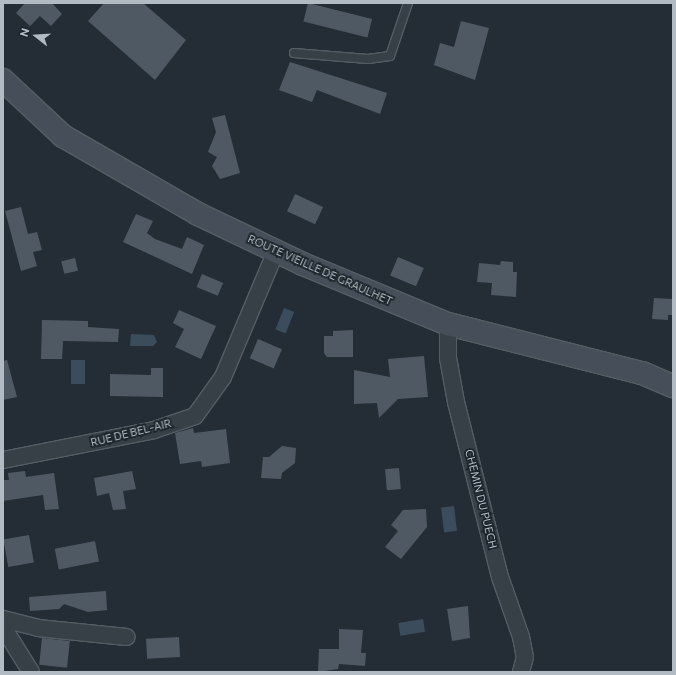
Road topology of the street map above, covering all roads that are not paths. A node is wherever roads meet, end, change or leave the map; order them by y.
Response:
1 (408, 3) edge
2 (294, 53) dead end
3 (3, 80) edge
4 (276, 251) junction
5 (448, 324) junction
6 (673, 386) edge
7 (3, 460) edge
8 (3, 619) edge
9 (3, 627) edge
10 (127, 637) dead end
11 (31, 672) edge
12 (520, 672) edge

1 - 2 lane
3 - 4 main road, ROUTE VIEILLE DE GRAULHET
4 - 5 main road, ROUTE VIEILLE DE GRAULHET
4 - 7 street, RUE DE BEL-AIR
5 - 6 main road, ROUTE VIEILLE DE GRAULHET
5 - 12 street, CHEMIN DU PUECH
8 - 10 street
9 - 11 street

